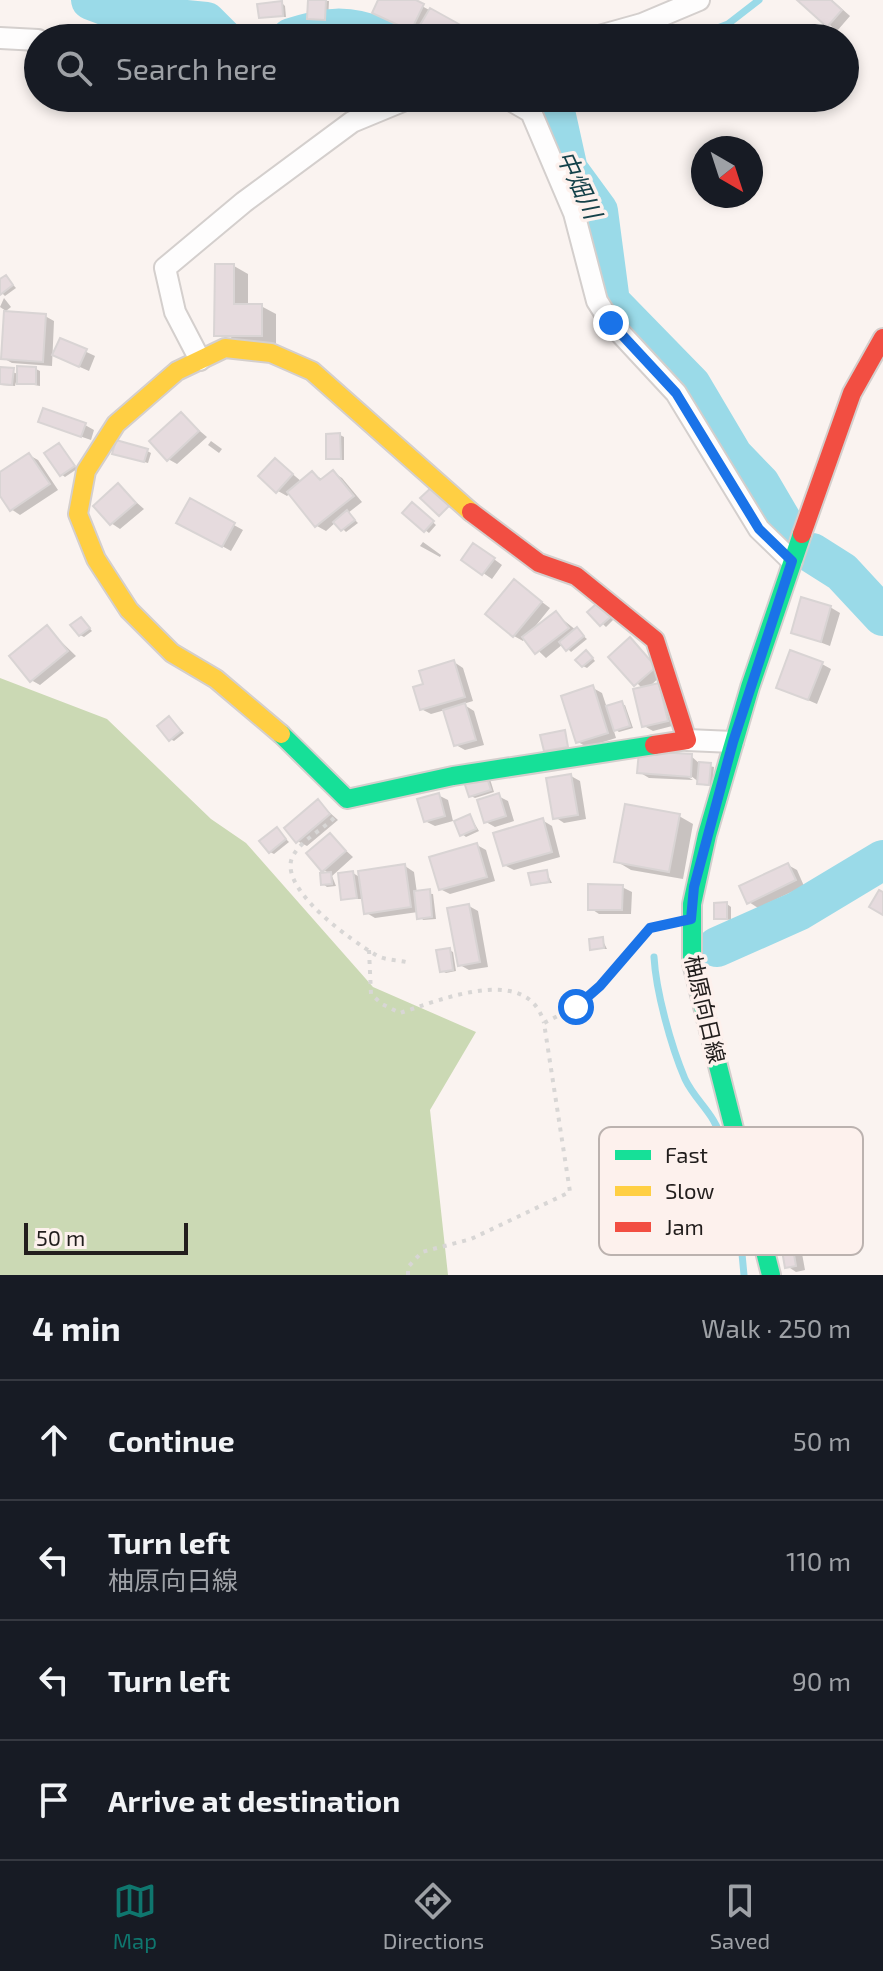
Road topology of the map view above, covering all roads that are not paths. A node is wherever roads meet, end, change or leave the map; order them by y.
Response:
1 (699, 0) edge
2 (642, 24) edge
3 (0, 38) edge
4 (24, 39) edge
5 (376, 112) edge
6 (531, 112) edge
7 (882, 342) edge
8 (200, 360) junction
9 (792, 561) junction
10 (687, 740) junction
11 (733, 742) junction
12 (734, 1127) edge
13 (766, 1255) edge
14 (771, 1275) edge

1 - 2 street
3 - 4 street
5 - 8 street
6 - 9 street
7 - 9 street, 柚原向日線
8 - 10 street
8 - 10 street
9 - 11 street, 柚原向日線
10 - 11 street
11 - 12 street, 柚原向日線
13 - 14 street, 柚原向日線

